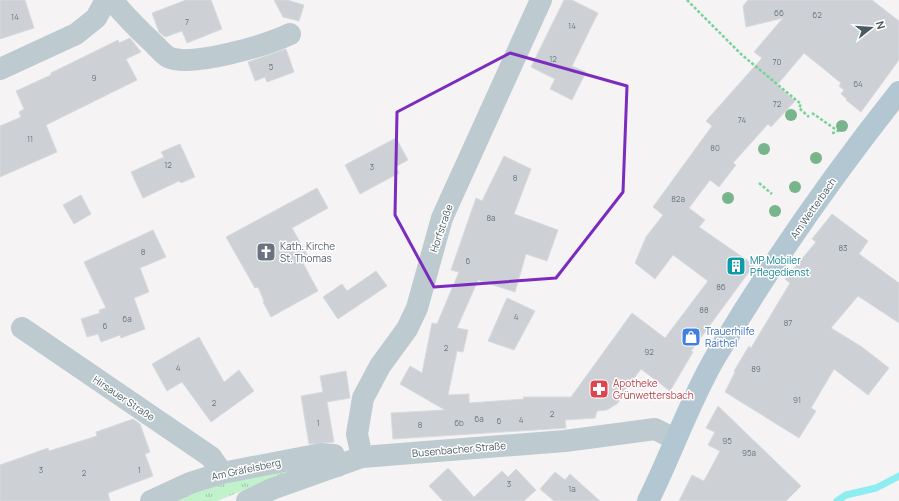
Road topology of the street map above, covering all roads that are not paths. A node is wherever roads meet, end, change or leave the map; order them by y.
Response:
1 (106, 0) edge
2 (112, 0) edge
3 (541, 0) edge
4 (290, 34) dead end
5 (0, 69) edge
6 (899, 92) edge
7 (22, 328) dead end
8 (676, 439) junction
9 (362, 457) junction
10 (338, 466) junction
11 (222, 473) junction
12 (151, 501) edge
13 (247, 501) edge
14 (648, 501) edge

1 - 5 street
2 - 4 street
3 - 9 street, Horfstraße
6 - 8 main road, Am Wetterbach
7 - 11 street, Hirsauer Straße
8 - 9 street, Busenbacher Straße
8 - 14 main road, Am Wetterbach
9 - 10 street, Busenbacher Straße
10 - 11 street, Am Gräfelsberg
10 - 13 street, Busenbacher Straße
11 - 12 street, Am Gräfelsberg

